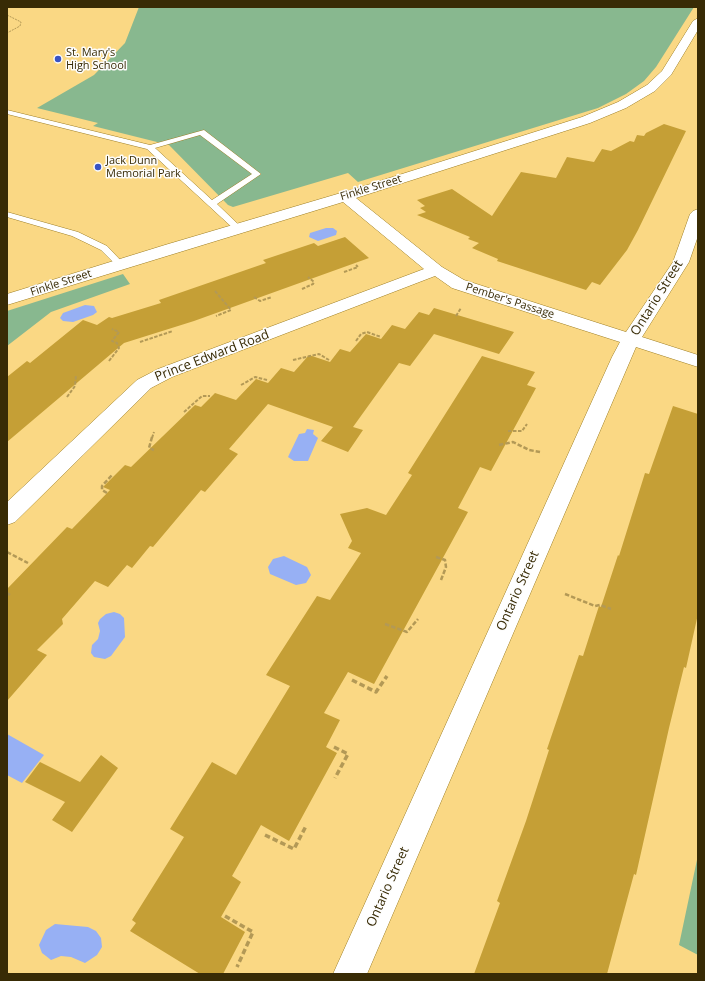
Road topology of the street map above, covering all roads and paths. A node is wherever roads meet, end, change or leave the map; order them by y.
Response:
1 (7, 15) edge
2 (698, 21) edge
3 (7, 34) edge
4 (7, 112) edge
5 (150, 147) junction
6 (345, 196) junction
7 (212, 204) junction
8 (7, 214) edge
9 (698, 214) edge
10 (238, 228) junction
11 (120, 264) junction
12 (356, 265) dead end
13 (436, 270) junction
14 (344, 272) dead end
15 (308, 277) dead end
16 (302, 288) dead end
17 (215, 290) dead end
18 (254, 297) dead end
19 (272, 297) dead end
20 (7, 300) edge
21 (463, 304) dead end
22 (216, 316) dead end
23 (456, 316) dead end
24 (112, 329) dead end
25 (173, 331) dead end
26 (381, 336) dead end
27 (631, 339) junction
28 (356, 340) dead end
29 (140, 342) dead end
30 (293, 360) dead end
31 (329, 360) dead end
32 (698, 360) edge
33 (108, 361) dead end
34 (76, 375) dead end
35 (267, 380) dead end
36 (241, 385) dead end
37 (210, 396) dead end
38 (67, 397) dead end
39 (184, 412) dead end
40 (527, 424) dead end
41 (508, 431) dead end
42 (154, 432) dead end
43 (499, 445) dead end
44 (154, 450) dead end
45 (540, 452) dead end
46 (112, 475) dead end
47 (107, 493) dead end
48 (7, 516) edge
49 (7, 552) edge
50 (436, 556) dead end
51 (28, 563) dead end
52 (441, 580) dead end
53 (566, 594) dead end
54 (611, 609) dead end
55 (418, 619) dead end
56 (385, 624) dead end
57 (387, 676) dead end
58 (352, 680) dead end
59 (334, 747) dead end
60 (335, 778) dead end
61 (306, 826) dead end
62 (265, 835) dead end
63 (225, 916) dead end
64 (237, 967) dead end
65 (350, 974) edge

1 - 3 path
2 - 6 street, Finkle Street
4 - 5 lane
5 - 7 lane
5 - 7 lane
6 - 10 street, Finkle Street
6 - 13 street, Pember's Passage
7 - 10 lane
8 - 11 lane
9 - 27 street, Ontario Street
10 - 11 street, Finkle Street
11 - 20 street, Finkle Street
12 - 14 path
13 - 27 street, Pember's Passage
13 - 48 street, Prince Edward Road
15 - 16 path
17 - 22 path
18 - 19 path
21 - 23 path
24 - 33 path
25 - 29 path
26 - 28 path
27 - 32 street, Pember's Passage
27 - 65 street, Ontario Street
30 - 31 path
34 - 38 path
35 - 36 path
37 - 39 path
40 - 41 path
42 - 44 path
43 - 45 path
46 - 47 path
49 - 51 path
50 - 52 path
53 - 54 path
55 - 56 path
57 - 58 path
59 - 60 path
61 - 62 path
63 - 64 path

